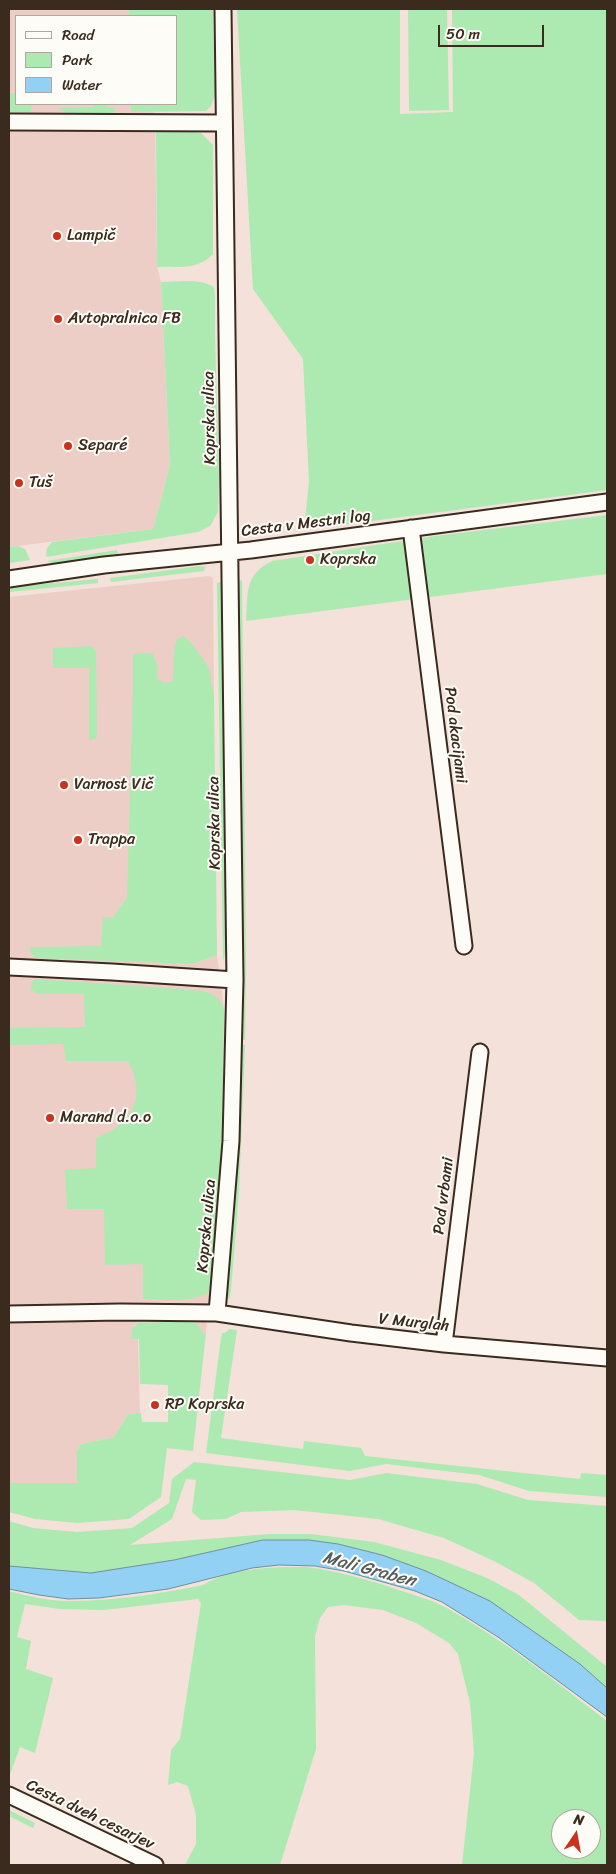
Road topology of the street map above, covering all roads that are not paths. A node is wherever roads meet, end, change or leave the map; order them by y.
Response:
1 (223, 9) edge
2 (9, 122) edge
3 (223, 123) junction
4 (607, 502) edge
5 (412, 528) junction
6 (230, 551) junction
7 (9, 579) edge
8 (464, 946) dead end
9 (9, 967) edge
10 (235, 980) junction
11 (480, 1052) dead end
12 (217, 1313) junction
13 (9, 1314) edge
14 (444, 1344) junction
15 (607, 1358) edge
16 (9, 1795) edge
17 (155, 1865) edge

1 - 3 street, Koprska ulica
2 - 3 street
3 - 6 street, Koprska ulica
4 - 5 street, Cesta v Mestni log
5 - 6 street, Cesta v Mestni log
5 - 8 street, Pod akacijami
6 - 7 street, Cesta v Mestni log
6 - 10 street, Koprska ulica
9 - 10 street
10 - 12 street, Koprska ulica
11 - 14 street, Pod vrbami
12 - 13 street
12 - 14 street, V Murglah
14 - 15 street, V Murglah
16 - 17 street, Cesta dveh cesarjev

